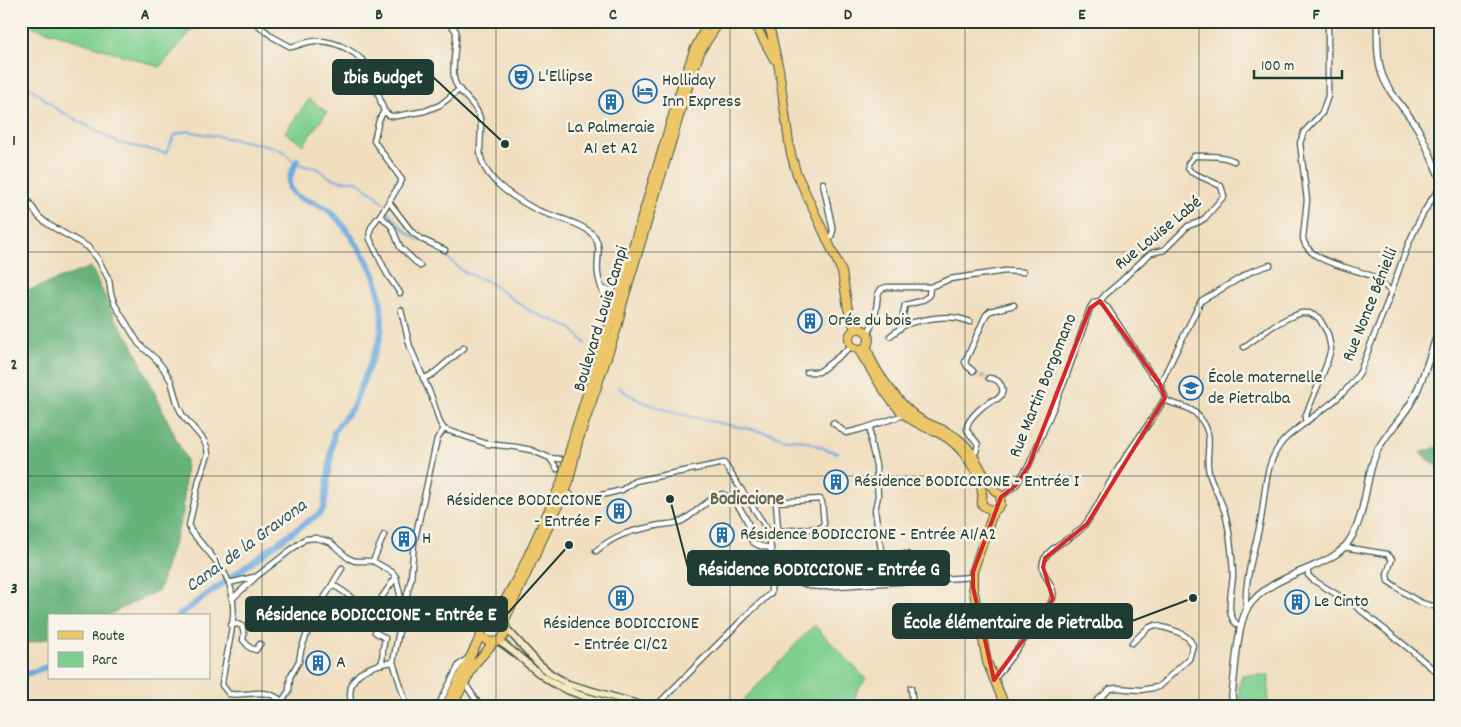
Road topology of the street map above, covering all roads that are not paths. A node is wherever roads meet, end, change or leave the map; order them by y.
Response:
1 (253, 21) edge
2 (448, 21) edge
3 (709, 21) edge
4 (720, 21) edge
5 (754, 21) edge
6 (766, 21) edge
7 (1328, 21) edge
8 (1377, 21) edge
9 (779, 68) junction
10 (460, 89) junction
11 (384, 111) junction
12 (1234, 161) dead end
13 (1440, 178) edge
14 (823, 183) dead end
15 (1440, 188) edge
16 (21, 189) edge
17 (389, 202) junction
18 (380, 215) junction
19 (829, 242) junction
20 (445, 250) dead end
21 (1270, 265) dead end
22 (420, 266) dead end
23 (1023, 272) dead end
24 (930, 287) junction
25 (602, 289) junction
26 (613, 290) dead end
27 (400, 292) dead end
28 (1391, 292) junction
29 (1100, 301) junction
30 (1014, 305) dead end
31 (607, 306) dead end
32 (401, 310) dead end
33 (970, 322) dead end
34 (906, 324) junction
35 (1440, 327) edge
36 (855, 330) junction
37 (868, 333) junction
38 (890, 336) dead end
39 (867, 346) junction
40 (1244, 347) dead end
41 (464, 348) dead end
42 (855, 348) junction
43 (973, 371) dead end
44 (807, 372) dead end
45 (989, 378) tunnel mouth
46 (423, 379) junction
47 (1160, 384) junction
48 (1165, 398) junction
49 (908, 414) junction
50 (1306, 423) junction
51 (833, 424) dead end
52 (870, 427) junction
53 (444, 429) junction
54 (973, 456) junction
55 (550, 458) junction
56 (560, 459) dead end
57 (557, 469) dead end
58 (993, 490) junction
59 (570, 494) dead end
60 (983, 495) junction
61 (1001, 497) junction
62 (994, 510) junction
63 (778, 530) junction
64 (769, 532) junction
65 (384, 534) dead end
66 (1343, 547) junction
67 (771, 548) junction
68 (596, 551) dead end
69 (907, 554) dead end
70 (373, 561) junction
71 (848, 564) dead end
72 (342, 568) dead end
73 (1308, 568) junction
74 (257, 576) junction
75 (396, 577) junction
76 (973, 577) junction
77 (229, 583) junction
78 (333, 585) junction
79 (382, 597) dead end
80 (232, 599) junction
81 (1440, 606) edge
82 (403, 610) junction
83 (1246, 610) junction
84 (298, 611) junction
85 (315, 614) junction
86 (494, 616) junction
87 (271, 621) dead end
88 (352, 621) dead end
89 (231, 625) junction
90 (505, 625) junction
91 (286, 627) dead end
92 (1241, 627) junction
93 (375, 632) dead end
94 (481, 635) junction
95 (496, 642) junction
96 (1132, 643) dead end
97 (260, 644) dead end
98 (472, 656) junction
99 (393, 662) junction
100 (382, 663) junction
101 (1440, 675) edge
102 (994, 680) junction
103 (464, 682) junction
104 (911, 688) dead end
105 (613, 696) junction
106 (282, 701) junction
107 (607, 704) edge
108 (287, 706) edge
109 (352, 706) edge
110 (407, 706) edge
111 (438, 706) edge
112 (446, 706) edge
113 (452, 706) edge
114 (480, 706) edge
115 (620, 706) edge
116 (645, 706) edge
117 (656, 706) edge
118 (913, 706) edge
119 (1005, 706) edge
120 (1091, 706) edge
121 (1233, 706) edge

1 - 11 street
2 - 10 street
3 - 86 main road, Boulevard Louis Campi
4 - 90 main road, Boulevard Louis Campi
5 - 9 main road
6 - 9 main road
7 - 28 street
8 - 13 street
9 - 19 main road
10 - 11 street
10 - 25 street
11 - 17 street
12 - 29 street, Rue Louise Labé
14 - 19 street
15 - 28 street, Rue Nonce Bénielli
16 - 77 street
17 - 18 street
17 - 20 street
18 - 22 street
18 - 27 street
19 - 36 main road
21 - 47 street
23 - 24 street
24 - 34 street
24 - 37 street
25 - 26 street
25 - 31 street
28 - 50 street, Rue Nonce Bénielli
29 - 47 street, Rue Martin Borgomano
29 - 61 street, Rue Martin Borgomano
30 - 43 street
32 - 46 street
33 - 34 street
34 - 38 street
35 - 66 street
36 - 37 main road
36 - 42 main road
37 - 39 main road
39 - 42 main road
39 - 49 main road
40 - 50 street
41 - 46 street
42 - 44 street
42 - 49 main road
45 - 54 street
46 - 53 street
47 - 48 street, Rue Martin Borgomano
48 - 92 street
48 - 102 street
49 - 52 street
49 - 54 main road
49 - 60 main road
50 - 83 street, Rue Nonce Bénielli
51 - 52 street
52 - 69 street
53 - 55 street
53 - 82 street
54 - 58 main road
55 - 56 street
55 - 57 street
58 - 60 main road
58 - 61 main road
59 - 64 street
60 - 62 main road
61 - 62 main road
62 - 76 main road
63 - 63 street
63 - 64 street
64 - 67 street
65 - 70 street
66 - 73 street
66 - 81 street
67 - 68 street
67 - 117 street
70 - 74 street
70 - 75 street
71 - 76 street
72 - 78 street
73 - 83 street
73 - 101 street
74 - 77 street
74 - 80 street
75 - 79 street
75 - 82 street
76 - 102 main road
77 - 80 street
78 - 85 street
78 - 88 street
80 - 89 street
82 - 99 street
83 - 92 street
84 - 85 street
84 - 87 street
84 - 91 street
85 - 106 street
86 - 90 main road
86 - 94 main road
89 - 97 street
89 - 106 street
90 - 95 main road
90 - 105 main road
92 - 121 street
93 - 100 street
94 - 95 main road
94 - 98 main road
95 - 103 main road
95 - 107 main road
96 - 120 street
98 - 111 street
98 - 112 main road
99 - 100 street
99 - 110 street
100 - 109 street
102 - 119 main road
103 - 113 main road
103 - 114 street
104 - 118 street
105 - 107 street
105 - 116 main road
106 - 108 street
107 - 115 main road

